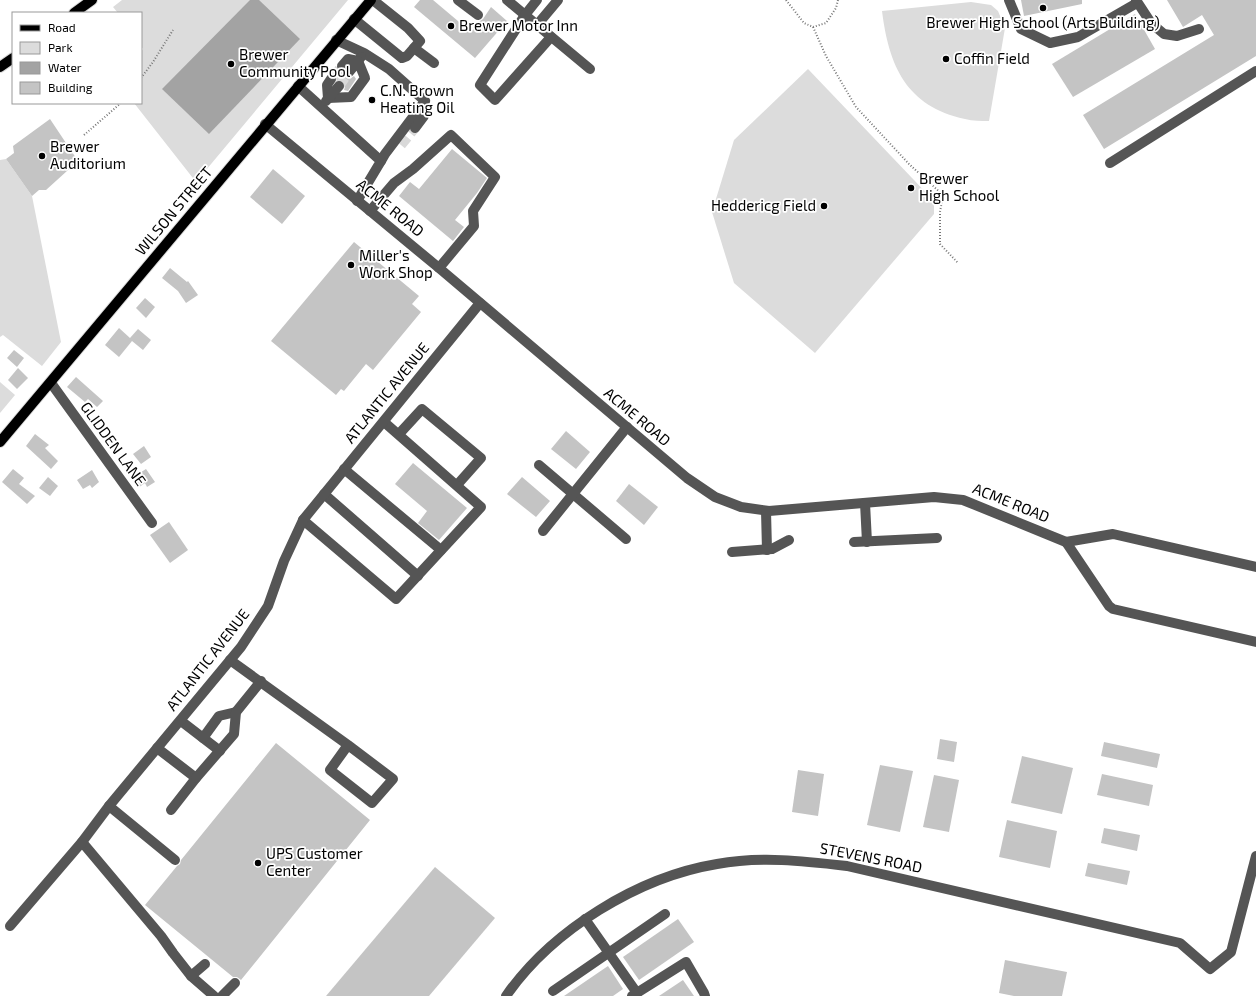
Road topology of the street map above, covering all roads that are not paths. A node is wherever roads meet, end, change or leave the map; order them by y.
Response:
1 (92, 0) edge
2 (372, 0) edge
3 (458, 0) edge
4 (507, 0) edge
5 (538, 0) edge
6 (558, 0) edge
7 (1009, 0) edge
8 (1136, 2) edge
9 (550, 10) junction
10 (75, 12) edge
11 (478, 14) dead end
12 (525, 15) junction
13 (354, 19) junction
14 (537, 25) junction
15 (1198, 29) dead end
16 (551, 37) junction
17 (336, 40) junction
18 (414, 48) junction
19 (361, 57) junction
20 (12, 59) edge
21 (434, 63) dead end
22 (0, 67) edge
23 (346, 69) tunnel mouth
24 (590, 69) dead end
25 (1256, 71) edge
26 (335, 82) tunnel mouth
27 (298, 86) junction
28 (328, 98) junction
29 (321, 106) junction
30 (422, 106) junction
31 (265, 124) junction
32 (415, 128) tunnel mouth
33 (401, 145) tunnel mouth
34 (383, 157) junction
35 (1110, 163) dead end
36 (357, 201) junction
37 (370, 211) junction
38 (439, 268) junction
39 (480, 303) junction
40 (51, 383) junction
41 (384, 422) junction
42 (627, 427) junction
43 (399, 434) junction
44 (0, 442) edge
45 (539, 466) dead end
46 (344, 470) junction
47 (457, 485) junction
48 (324, 494) junction
49 (573, 495) junction
50 (865, 503) junction
51 (766, 511) junction
52 (303, 520) junction
53 (152, 523) dead end
54 (543, 531) dead end
55 (937, 538) dead end
56 (626, 539) dead end
57 (789, 540) dead end
58 (854, 542) dead end
59 (867, 542) junction
60 (1066, 542) junction
61 (441, 550) junction
62 (766, 550) junction
63 (732, 552) dead end
64 (1256, 567) edge
65 (418, 576) junction
66 (1256, 642) edge
67 (230, 660) junction
68 (260, 681) junction
69 (236, 712) junction
70 (181, 720) junction
71 (203, 738) junction
72 (348, 745) junction
73 (157, 748) junction
74 (220, 751) junction
75 (196, 778) junction
76 (109, 806) junction
77 (171, 810) dead end
78 (82, 842) junction
79 (1256, 856) edge
80 (175, 860) dead end
81 (664, 914) dead end
82 (585, 919) junction
83 (10, 926) dead end
84 (609, 952) junction
85 (205, 964) dead end
86 (192, 976) junction
87 (234, 983) dead end
88 (553, 991) dead end
89 (635, 994) edge
90 (214, 996) edge
91 (222, 996) edge
92 (506, 996) edge
93 (704, 996) edge

1 - 10 main road
2 - 13 main road, WILSON STREET
2 - 18 street
3 - 11 street
4 - 12 street
5 - 9 street
5 - 12 street
6 - 9 street
7 - 8 street
8 - 15 street
9 - 14 street
12 - 14 street
12 - 16 street
13 - 17 main road, WILSON STREET
13 - 18 street
14 - 16 street
16 - 24 street
17 - 19 street
17 - 27 main road, WILSON STREET
18 - 21 street
19 - 23 street
19 - 28 street
19 - 30 street
20 - 22 main road
25 - 35 street
26 - 28 street
27 - 29 street
27 - 31 main road, WILSON STREET
28 - 29 street
29 - 34 street
30 - 32 street
30 - 34 street
31 - 36 street, ACME ROAD
31 - 40 main road, WILSON STREET
33 - 34 street
34 - 36 street
36 - 37 street, ACME ROAD
37 - 38 street, ACME ROAD
37 - 38 street
38 - 39 street, ACME ROAD
39 - 41 street, ATLANTIC AVENUE
39 - 42 street, ACME ROAD
40 - 44 main road, WILSON STREET
40 - 53 street, GLIDDEN LANE
41 - 43 street
41 - 46 street, ATLANTIC AVENUE
42 - 49 street
42 - 51 street, ACME ROAD
43 - 47 street
43 - 47 street
45 - 49 street
46 - 48 street, ATLANTIC AVENUE
46 - 61 street
47 - 61 street
48 - 52 street, ATLANTIC AVENUE
48 - 65 street
49 - 54 street
49 - 56 street
50 - 51 street, ACME ROAD
50 - 59 street
50 - 60 street, ACME ROAD
51 - 62 street
52 - 65 street
52 - 67 street, ATLANTIC AVENUE
55 - 59 street
57 - 62 street
58 - 59 street
60 - 64 street
60 - 66 street
61 - 65 street
62 - 63 street
67 - 68 street
67 - 70 street, ATLANTIC AVENUE
68 - 69 street
68 - 72 street
69 - 71 street
69 - 74 street
70 - 71 street
70 - 73 street, ATLANTIC AVENUE
71 - 74 street
72 - 72 street
73 - 75 street
73 - 76 street, ATLANTIC AVENUE
74 - 75 street
75 - 77 street
76 - 78 street, ATLANTIC AVENUE
76 - 80 street
78 - 83 street, ATLANTIC AVENUE
78 - 86 street
79 - 82 street, STEVENS ROAD
81 - 84 street
82 - 84 street
82 - 92 street, STEVENS ROAD
84 - 88 street
84 - 89 street
85 - 86 street
86 - 90 street
87 - 91 street
89 - 93 street

